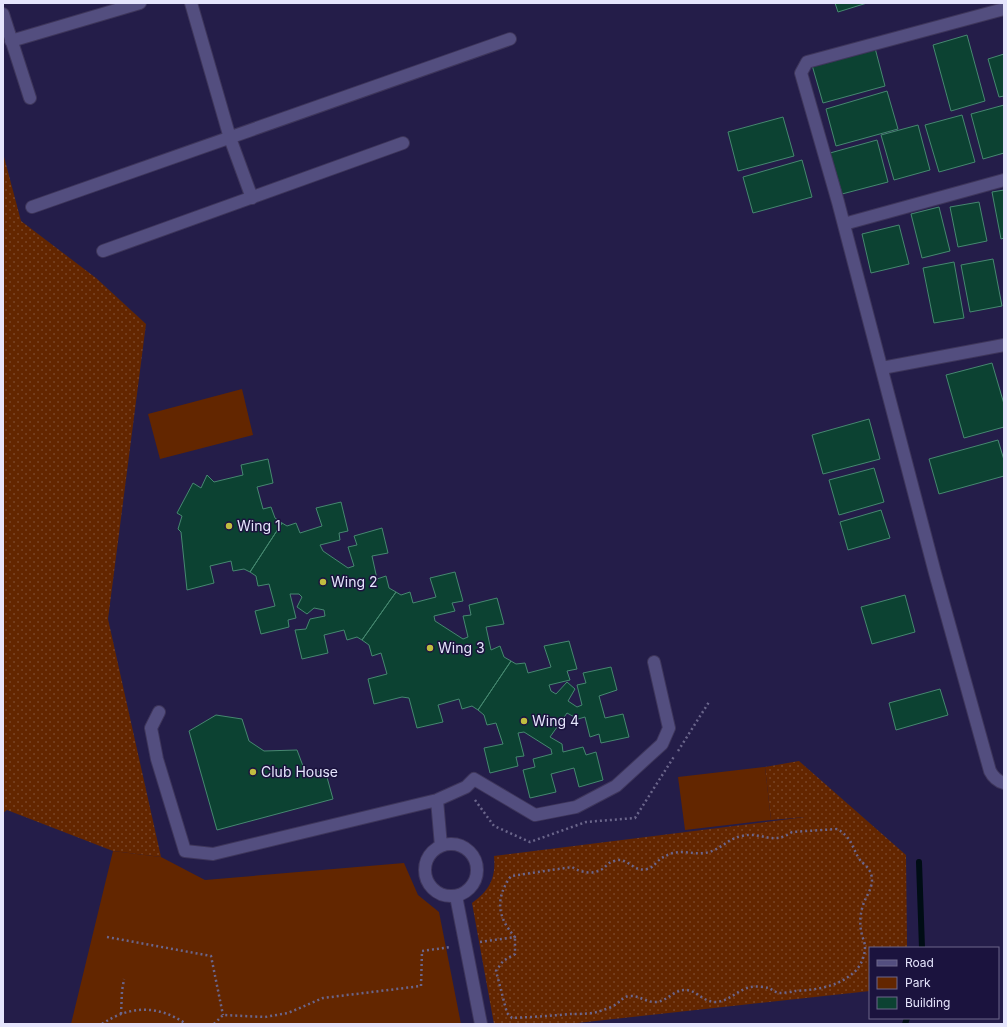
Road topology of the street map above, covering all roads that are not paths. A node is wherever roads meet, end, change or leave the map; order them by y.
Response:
1 (140, 3) edge
2 (191, 3) edge
3 (1004, 9) edge
4 (3, 14) edge
5 (510, 39) dead end
6 (11, 41) junction
7 (30, 98) dead end
8 (230, 138) junction
9 (403, 143) dead end
10 (1004, 180) edge
11 (252, 198) junction
12 (32, 207) dead end
13 (844, 224) junction
14 (103, 251) dead end
15 (1004, 346) edge
16 (882, 368) junction
17 (654, 662) dead end
18 (159, 712) dead end
19 (1004, 783) edge
20 (436, 800) junction
21 (441, 846) junction
22 (456, 896) junction
23 (481, 1024) edge

1 - 6 street
2 - 8 street
3 - 13 street
4 - 6 street
5 - 8 street
6 - 7 street
8 - 11 street
8 - 12 street
9 - 11 street
10 - 13 street
11 - 14 street
13 - 16 street
15 - 16 street
16 - 19 street
17 - 20 street
18 - 20 street
20 - 21 street
21 - 22 street
21 - 22 street
22 - 23 street

